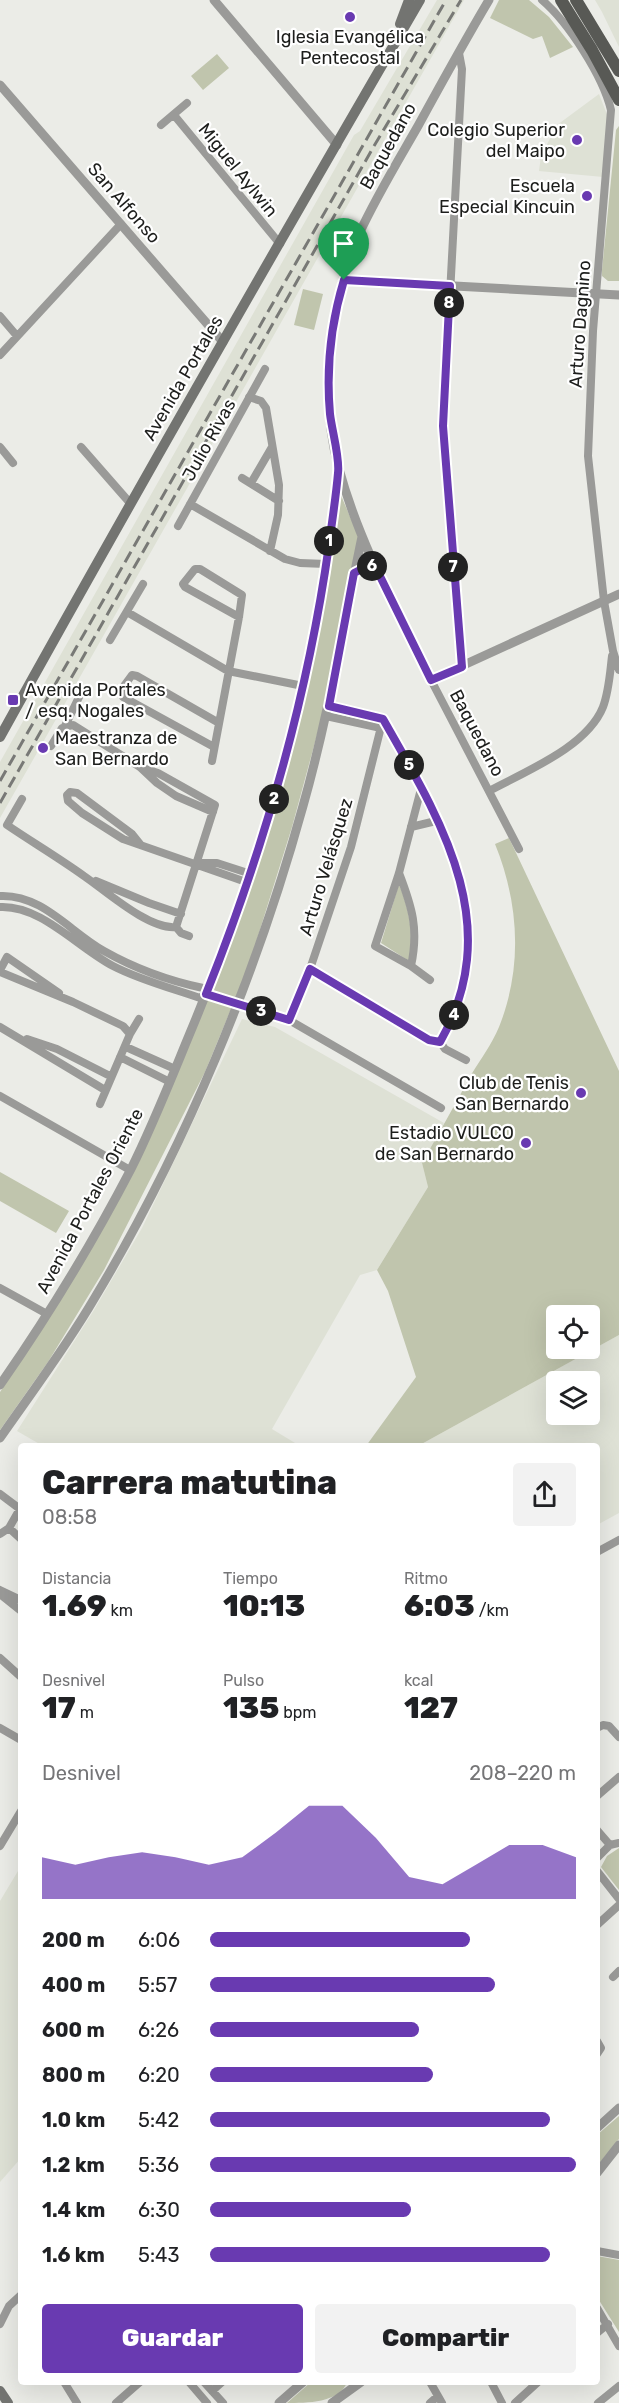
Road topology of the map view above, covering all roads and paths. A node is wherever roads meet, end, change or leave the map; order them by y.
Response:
1 (214, 0) edge
2 (409, 0) edge
3 (420, 0) edge
4 (489, 0) edge
5 (542, 0) edge
6 (561, 0) edge
7 (576, 0) edge
8 (397, 36) junction
9 (459, 53) junction
10 (619, 71) edge
11 (0, 85) edge
12 (619, 100) edge
13 (188, 104) dead end
14 (174, 115) junction
15 (161, 125) dead end
16 (337, 145) junction
17 (121, 224) junction
18 (280, 244) junction
19 (344, 280) junction
20 (450, 286) junction
21 (596, 295) junction
22 (619, 296) edge
23 (0, 316) edge
24 (17, 336) junction
25 (223, 342) junction
26 (0, 355) edge
27 (265, 369) dead end
28 (249, 398) junction
29 (0, 447) edge
30 (81, 447) dead end
31 (272, 447) junction
32 (13, 464) dead end
33 (339, 470) junction
34 (242, 478) dead end
35 (251, 483) junction
36 (279, 501) junction
37 (130, 503) junction
38 (190, 504) junction
39 (352, 510) junction
40 (333, 515) junction
41 (178, 526) dead end
42 (362, 537) junction
43 (270, 551) junction
44 (326, 564) junction
45 (375, 566) junction
46 (354, 573) junction
47 (143, 584) dead end
48 (619, 594) edge
49 (604, 601) junction
50 (127, 612) junction
51 (238, 617) junction
52 (110, 640) dead end
53 (613, 651) junction
54 (462, 667) junction
55 (619, 670) edge
56 (228, 671) junction
57 (431, 680) junction
58 (303, 686) junction
59 (81, 693) dead end
60 (329, 706) junction
61 (326, 716) junction
62 (383, 719) junction
63 (219, 723) junction
64 (65, 726) junction
65 (381, 728) junction
66 (0, 737) edge
67 (51, 746) dead end
68 (214, 747) junction
69 (212, 761) dead end
70 (421, 789) junction
71 (489, 791) junction
72 (22, 799) dead end
73 (436, 821) junction
74 (411, 827) junction
75 (140, 844) junction
76 (519, 849) dead end
77 (197, 863) junction
78 (399, 873) junction
79 (84, 876) junction
80 (250, 878) junction
81 (0, 896) edge
82 (0, 907) edge
83 (181, 914) junction
84 (176, 927) junction
85 (189, 936) dead end
86 (411, 966) junction
87 (310, 969) junction
88 (0, 971) edge
89 (430, 980) dead end
90 (206, 994) junction
91 (73, 1002) junction
92 (237, 1002) junction
93 (139, 1019) dead end
94 (289, 1020) junction
95 (0, 1027) edge
96 (10, 1033) junction
97 (130, 1034) junction
98 (440, 1042) junction
99 (126, 1047) junction
100 (120, 1057) junction
101 (466, 1060) dead end
102 (176, 1069) junction
103 (110, 1076) junction
104 (170, 1082) junction
105 (105, 1090) junction
106 (0, 1096) edge
107 (100, 1104) dead end
108 (441, 1108) dead end
109 (130, 1170) junction
110 (0, 1288) edge
111 (47, 1314) junction
112 (0, 1385) edge
113 (0, 1438) edge
114 (0, 1494) edge
115 (18, 1507) edge
116 (18, 1511) edge
117 (9, 1527) junction
118 (0, 1534) edge
119 (18, 1536) edge
120 (619, 1539) edge
121 (600, 1550) edge
122 (0, 1592) edge
123 (18, 1599) edge
124 (18, 1608) edge
125 (0, 1658) edge
126 (0, 1664) edge
127 (18, 1674) edge
128 (18, 1675) edge
129 (600, 1727) edge
130 (0, 1728) edge
131 (619, 1737) edge
132 (18, 1738) edge
133 (619, 1777) edge
134 (600, 1793) edge
135 (18, 1816) edge
136 (600, 1832) edge
137 (615, 1844) edge
138 (0, 1846) edge
139 (600, 1853) edge
140 (600, 1875) edge
141 (619, 1899) edge
142 (619, 1905) edge
143 (600, 1921) edge
144 (619, 2108) edge
145 (600, 2125) edge
146 (619, 2145) edge
147 (600, 2169) edge
148 (600, 2252) edge
149 (619, 2255) edge
150 (18, 2298) edge
151 (600, 2312) edge
152 (608, 2324) junction
153 (0, 2325) edge
154 (600, 2331) edge
155 (619, 2346) edge
156 (69, 2385) edge
157 (137, 2385) edge
158 (191, 2385) edge
159 (207, 2385) edge
160 (219, 2385) edge
161 (300, 2385) edge
162 (432, 2385) edge
163 (492, 2385) edge
164 (535, 2385) edge
165 (351, 2386) edge
166 (619, 2386) edge
167 (0, 2391) edge
168 (212, 2391) junction
169 (440, 2400) edge
170 (202, 2401) edge
171 (8, 2403) edge
172 (77, 2403) edge
173 (116, 2403) edge
174 (223, 2403) edge
175 (279, 2403) edge
176 (332, 2403) edge
177 (430, 2403) edge
178 (502, 2403) edge
179 (515, 2403) edge
180 (597, 2403) edge

1 - 16 street
2 - 8 main road, Avenida Portales
3 - 8 main road, Avenida Portales
4 - 9 street, Baquedano
5 - 21 street, Arturo Dagnino
6 - 12 main road
7 - 10 main road
8 - 16 main road, Avenida Portales
9 - 19 street, Baquedano
9 - 20 street
11 - 17 street, San Alfonso
13 - 14 street, Miguel Aylwin
14 - 15 street, Miguel Aylwin
14 - 18 street, Miguel Aylwin
16 - 18 main road, Avenida Portales
17 - 24 street
17 - 25 street, San Alfonso
18 - 25 main road, Avenida Portales
19 - 20 street
19 - 33 street, Baquedano
20 - 21 street
20 - 54 street
21 - 22 street
21 - 49 street, Arturo Dagnino
23 - 24 street
24 - 26 street
25 - 37 main road, Avenida Portales
27 - 28 street, Julio Rivas
28 - 31 street
28 - 38 street, Julio Rivas
29 - 32 street
30 - 37 street
31 - 35 street
31 - 36 street
33 - 39 street, Baquedano
33 - 40 street, Avenida Portales Oriente
34 - 35 street
35 - 36 street
36 - 43 street
37 - 66 main road, Avenida Portales
38 - 41 street, Julio Rivas
38 - 43 street
39 - 40 street
39 - 42 street, Baquedano
40 - 44 street, Avenida Portales Oriente
42 - 45 street, Baquedano
42 - 46 street
43 - 44 street
44 - 58 street, Avenida Portales Oriente
45 - 46 street
45 - 57 street, Baquedano
46 - 60 street
47 - 50 street
48 - 49 street
49 - 53 street, Arturo Dagnino
49 - 54 street
50 - 52 street
50 - 56 street
51 - 51 street
51 - 56 street
53 - 55 street, Arturo Dagnino
53 - 71 street
54 - 57 street
56 - 58 street
56 - 63 street
57 - 71 street, Baquedano
58 - 80 street, Avenida Portales Oriente
59 - 64 street
60 - 61 street
60 - 62 street
61 - 65 street
61 - 92 street
62 - 65 street, Arturo Velásquez
62 - 70 street
63 - 68 street
63 - 68 street
64 - 67 street
64 - 77 street
65 - 87 street, Arturo Velásquez
68 - 69 street
70 - 73 street
70 - 74 street
71 - 76 street, Baquedano
72 - 79 street
73 - 74 street
73 - 98 street
74 - 78 street
75 - 75 street
75 - 77 street
77 - 80 street
77 - 83 street
78 - 86 street
78 - 86 street
79 - 83 street
79 - 84 street
80 - 90 street, Avenida Portales Oriente
81 - 90 street
82 - 90 street
83 - 84 street
84 - 85 street
86 - 89 street
87 - 94 street, Arturo Velásquez
87 - 98 street
88 - 91 street
88 - 91 street
90 - 92 street
90 - 102 street, Avenida Portales Oriente
91 - 97 street
92 - 94 street
92 - 113 street
93 - 97 street
94 - 108 street
95 - 96 street
96 - 103 street
96 - 105 street
97 - 99 street
98 - 101 street
99 - 100 street
99 - 102 street
100 - 103 street
100 - 104 street
102 - 104 street, Avenida Portales Oriente
103 - 105 street
104 - 109 street, Avenida Portales Oriente
105 - 107 street
106 - 109 street
109 - 111 street, Avenida Portales Oriente
110 - 111 street
111 - 112 street, Avenida Portales Oriente
114 - 115 street
116 - 117 street
117 - 118 street
117 - 119 street
120 - 121 street
122 - 123 street
122 - 124 street
125 - 127 street
126 - 128 street
129 - 131 street
130 - 132 street
133 - 134 street
135 - 138 street
136 - 137 street
137 - 139 street
140 - 141 street
142 - 143 street
144 - 145 street
146 - 147 street
148 - 149 street
150 - 153 street
151 - 152 street
152 - 154 street
152 - 155 street
156 - 172 street
157 - 173 street
158 - 170 street
159 - 168 street
160 - 168 street
161 - 175 street
162 - 169 street
163 - 178 street
164 - 179 street
165 - 176 street
166 - 180 street
167 - 171 main road
168 - 174 street
169 - 177 street

